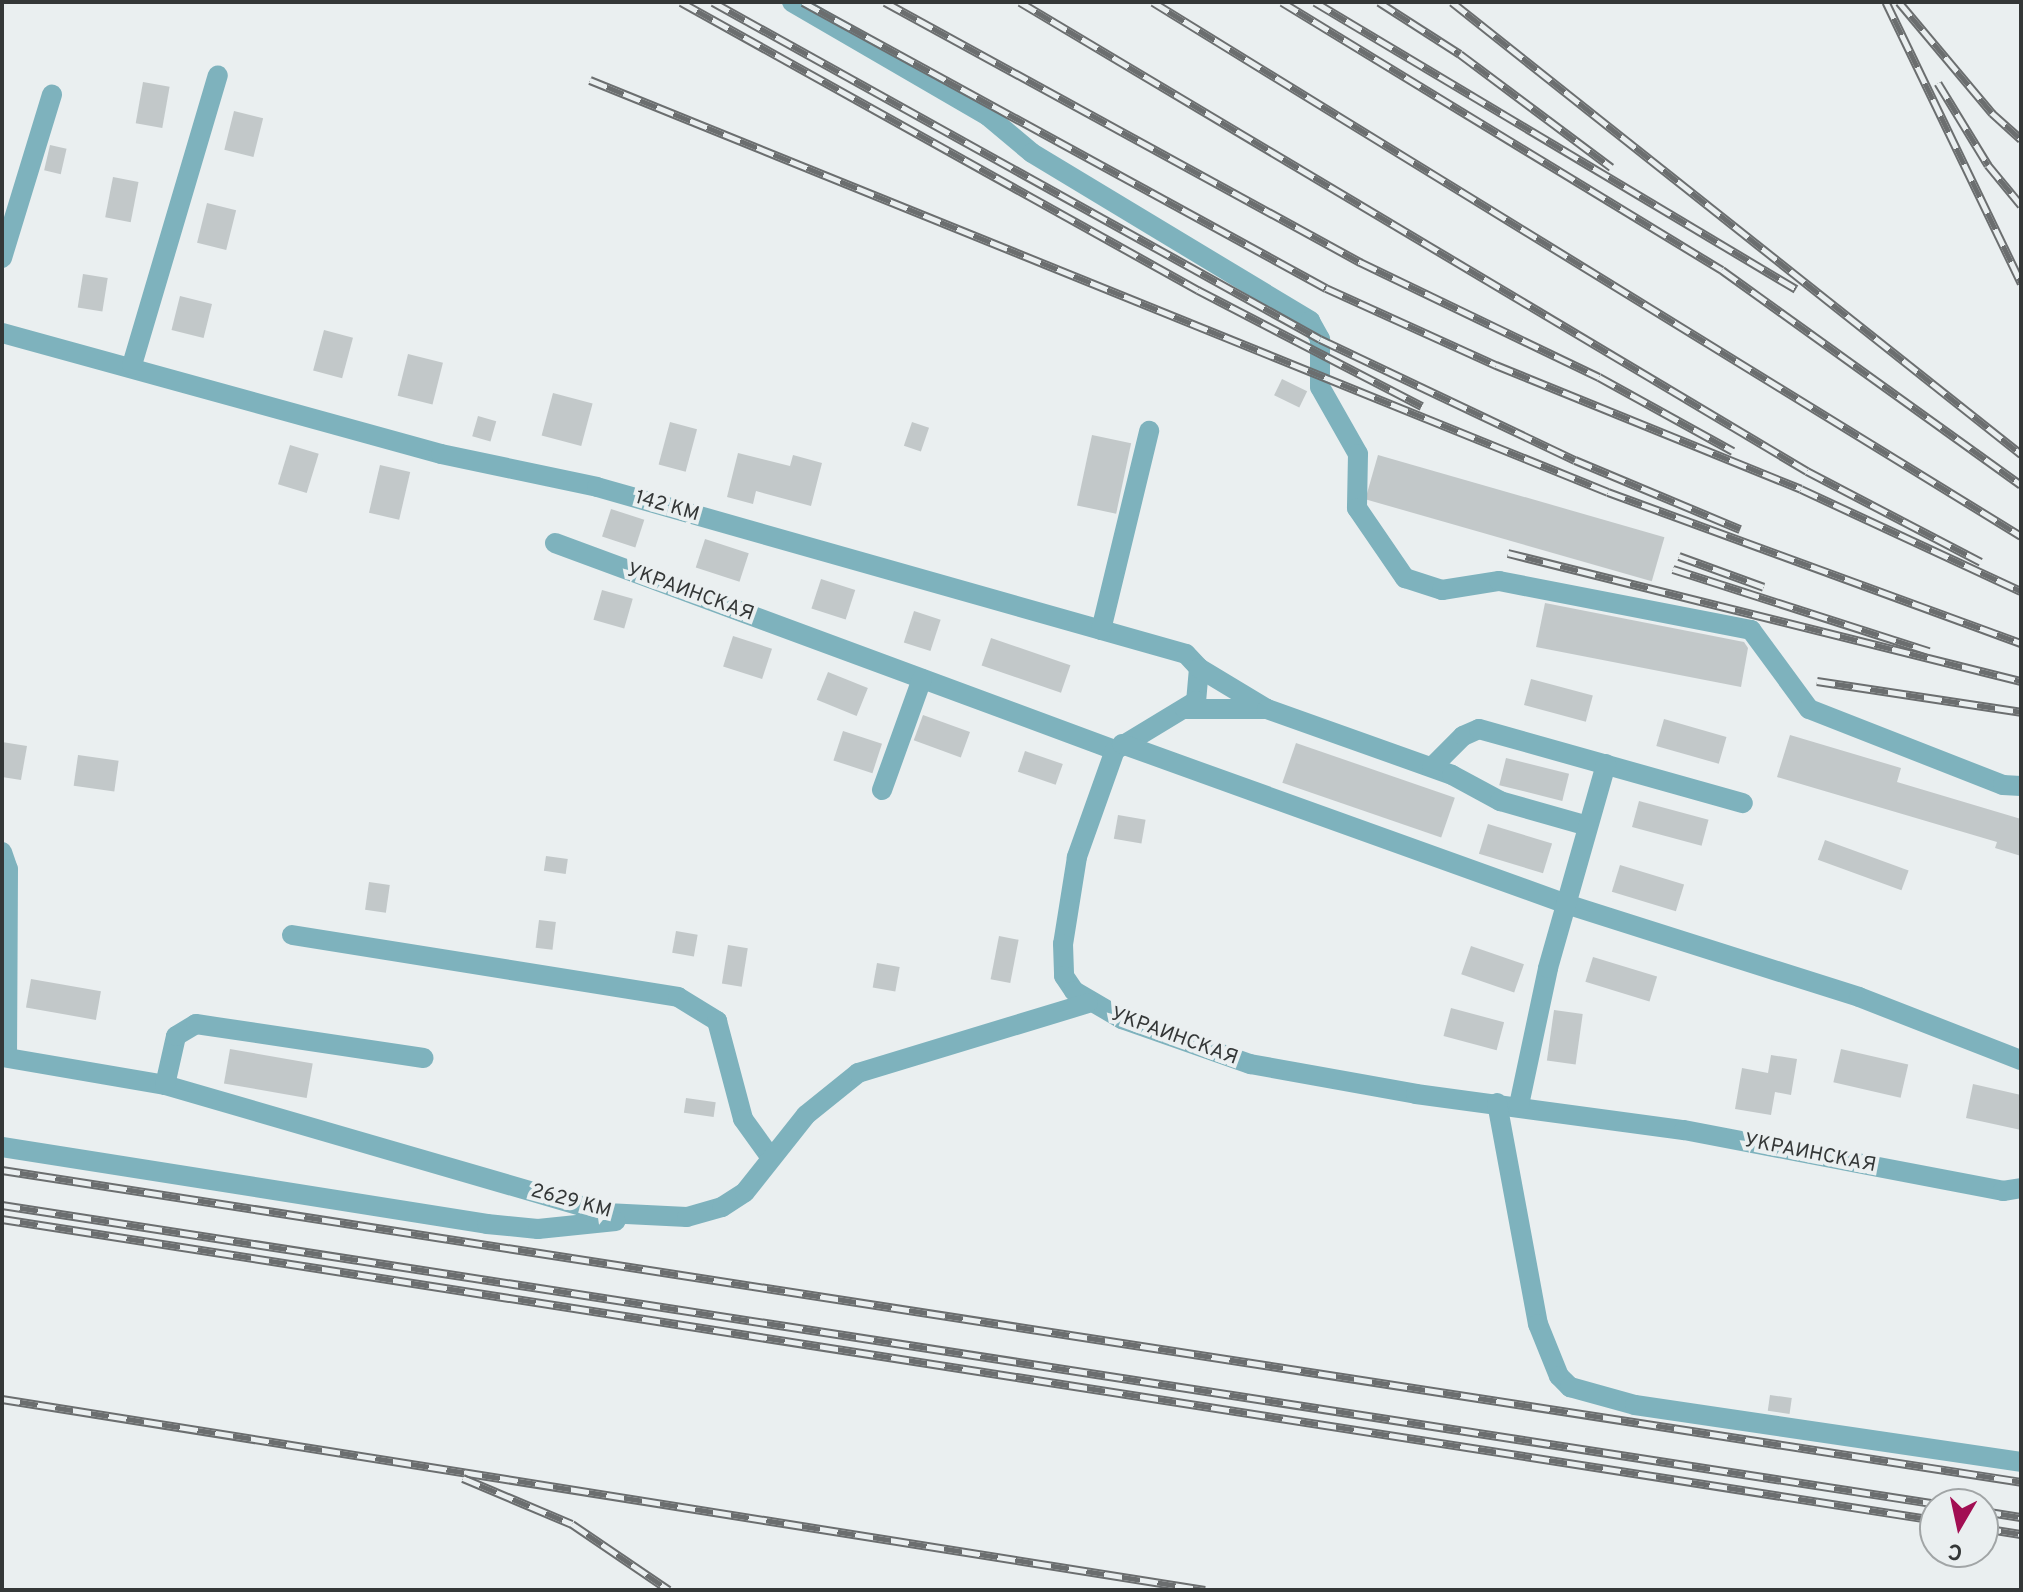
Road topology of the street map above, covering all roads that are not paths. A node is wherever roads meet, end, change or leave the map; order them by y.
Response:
1 (792, 2) edge
2 (218, 75) dead end
3 (52, 94) dead end
4 (2, 258) edge
5 (2, 333) edge
6 (132, 365) junction
7 (1149, 431) dead end
8 (555, 543) dead end
9 (1101, 630) junction
10 (1199, 668) junction
11 (922, 679) junction
12 (1185, 709) junction
13 (1267, 709) junction
14 (1119, 747) junction
15 (1606, 764) junction
16 (1432, 767) junction
17 (2021, 786) edge
18 (882, 790) dead end
19 (1743, 803) dead end
20 (1588, 826) junction
21 (2, 852) edge
22 (1566, 904) junction
23 (292, 935) dead end
24 (1088, 1003) junction
25 (5, 1057) edge
26 (423, 1058) dead end
27 (2021, 1060) edge
28 (165, 1085) junction
29 (1497, 1103) junction
30 (1519, 1105) junction
31 (2, 1147) edge
32 (771, 1158) junction
33 (2021, 1188) edge
34 (648, 1218) junction
35 (2021, 1462) edge

1 - 17 street
2 - 6 street
3 - 4 street
5 - 6 street, 142 КМ
6 - 9 street, 142 КМ
7 - 9 street
8 - 11 street, УКРАИНСКАЯ
9 - 10 street, 142 КМ
10 - 12 street
10 - 13 street, 142 КМ
11 - 14 street, УКРАИНСКАЯ
11 - 18 street
12 - 13 street
12 - 14 street
13 - 16 street
14 - 22 street
14 - 24 street, УКРАИНСКАЯ
15 - 16 street
15 - 19 street
15 - 20 street
16 - 20 street
20 - 22 street
21 - 25 street
22 - 27 street
22 - 30 street
23 - 32 street
24 - 29 street, УКРАИНСКАЯ
24 - 32 street, 2629 КМ
25 - 28 street, 2629 КМ
26 - 28 street
28 - 34 street, 2629 КМ
29 - 30 street, УКРАИНСКАЯ
29 - 35 street
30 - 33 street, УКРАИНСКАЯ
31 - 34 street
32 - 34 street, 2629 КМ

